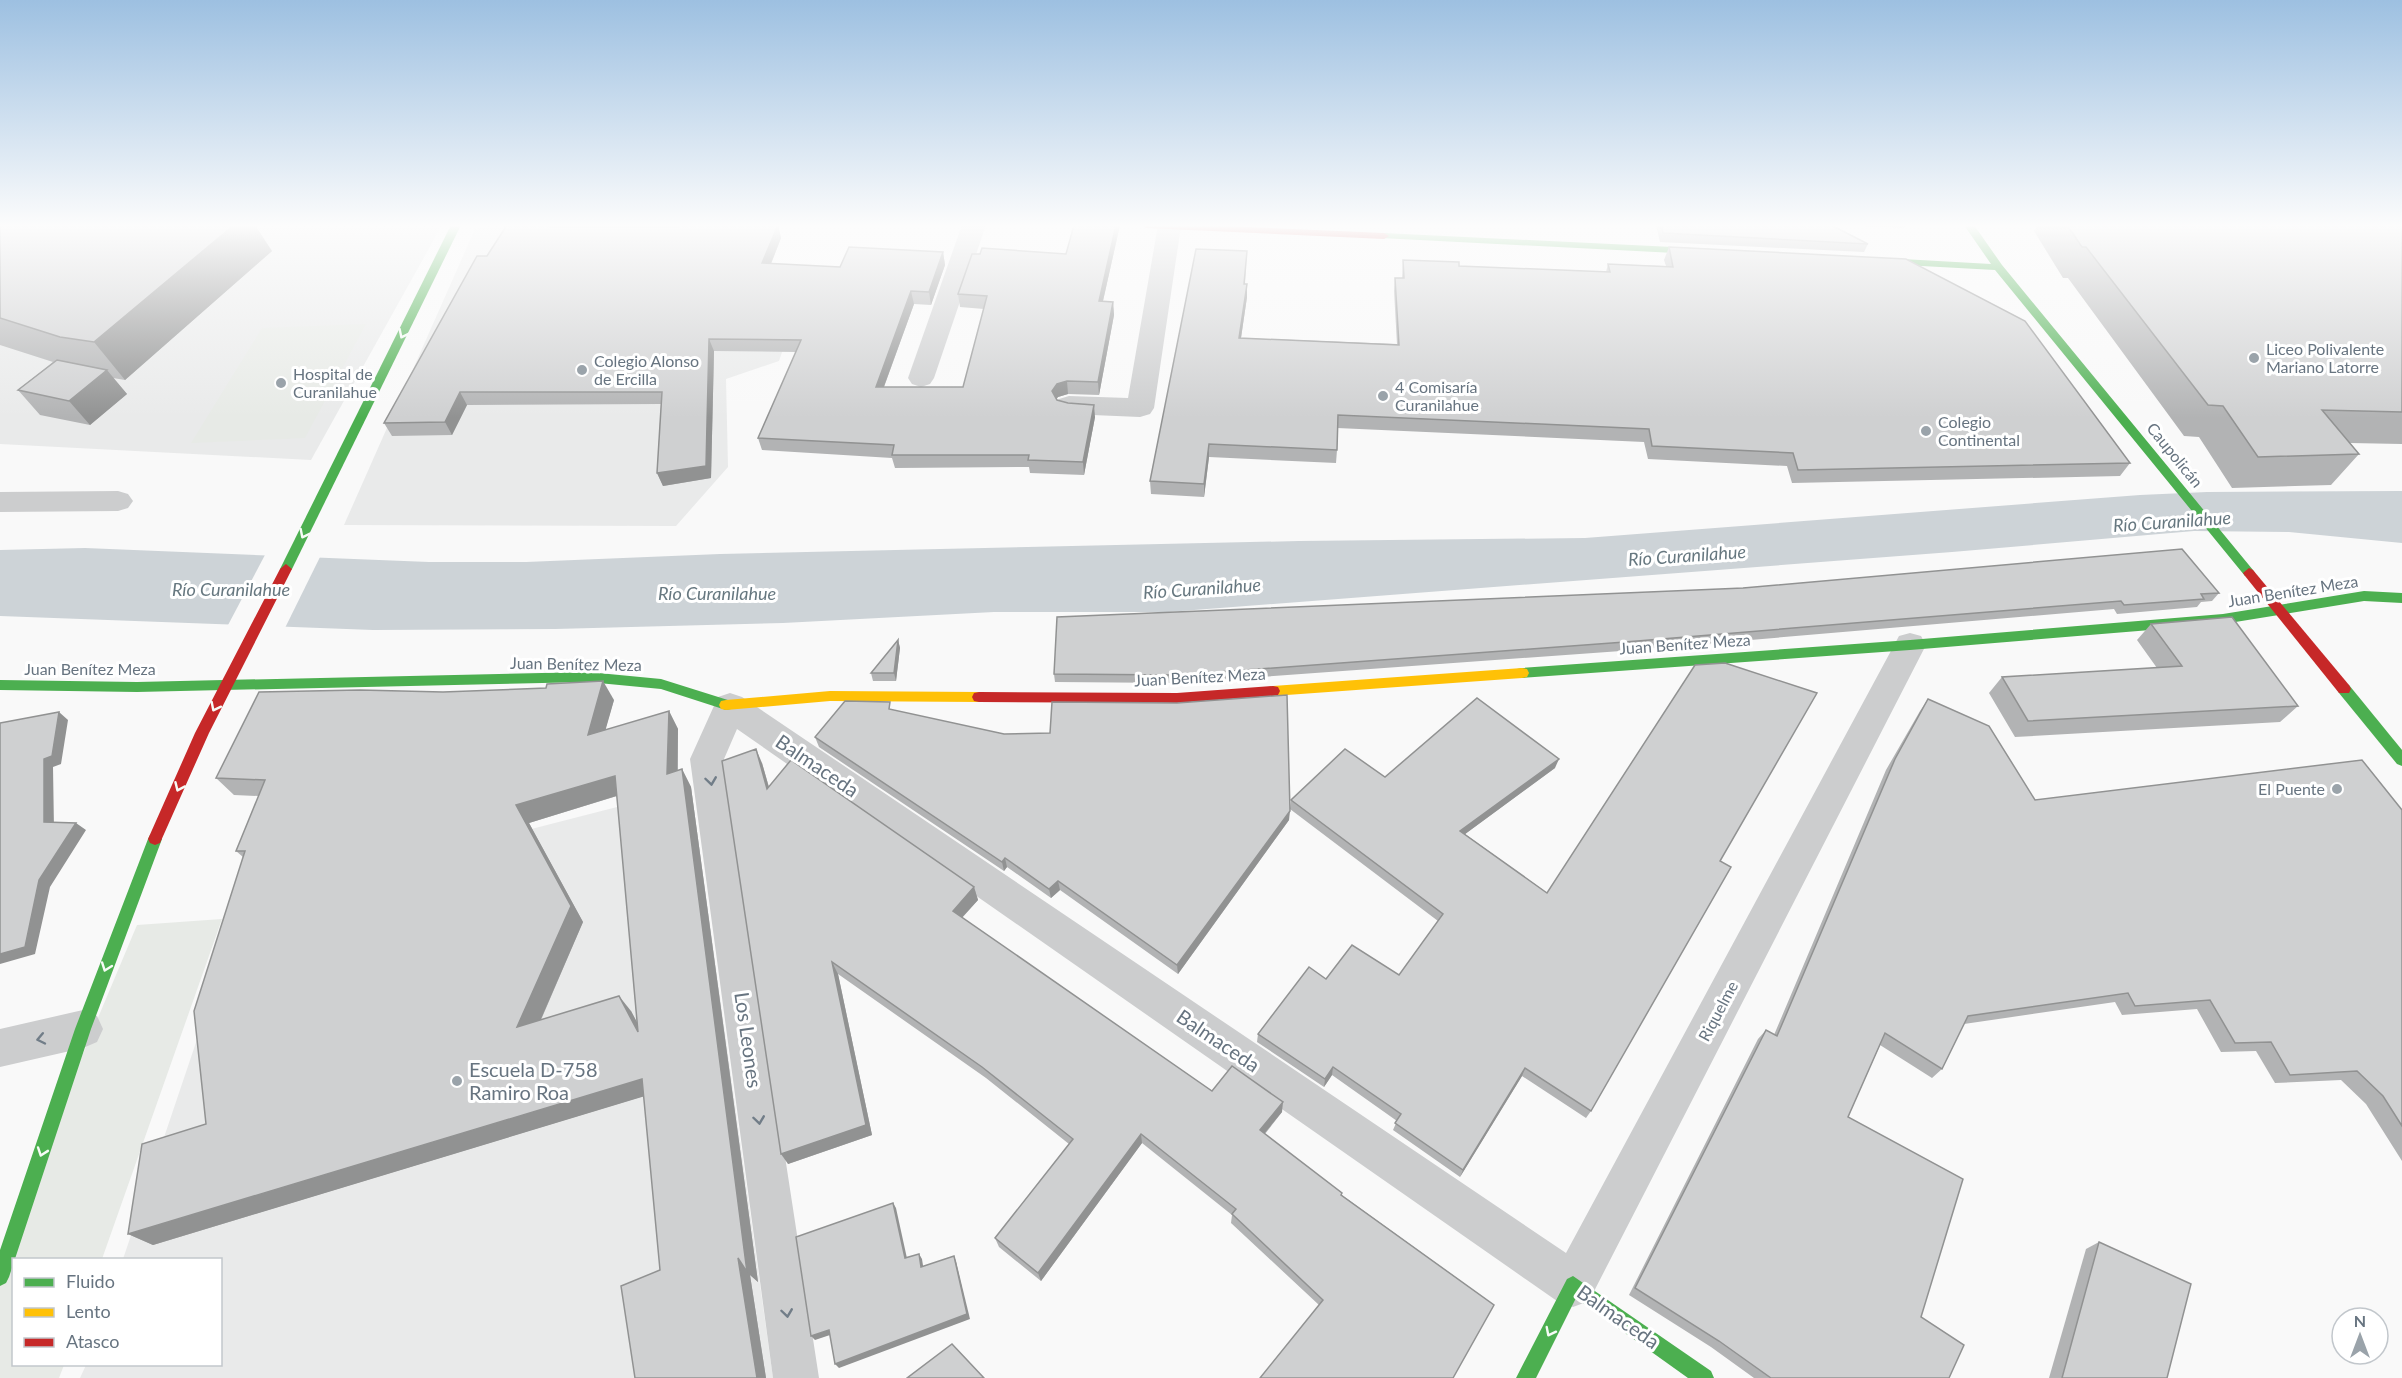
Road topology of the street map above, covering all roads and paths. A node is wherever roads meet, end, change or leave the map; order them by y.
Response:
1 (425, 289) edge
2 (952, 289) edge
3 (1152, 289) edge
4 (2016, 289) edge
5 (921, 378) dead end
6 (1069, 405) edge
7 (118, 501) dead end
8 (0, 502) edge
9 (2402, 598) edge
10 (1910, 645) junction
11 (0, 685) edge
12 (730, 706) junction
13 (2402, 760) edge
14 (83, 1029) junction
15 (0, 1048) edge
16 (0, 1276) edge
17 (1573, 1286) junction
18 (796, 1378) edge
19 (1526, 1378) edge
20 (1704, 1378) edge

1 -> 14 main road
2 - 5 street
3 - 6 street
4 - 13 main road, Caupolicán
7 - 8 street
9 - 10 main road, Juan Benítez Meza
10 - 12 main road, Juan Benítez Meza
10 - 17 street, Riquelme
11 - 12 main road, Juan Benítez Meza
12 - 17 street, Balmaceda
12 -> 18 street, Los Leones
14 -> 15 street
14 -> 16 main road
17 -> 19 main road, Riquelme
17 - 20 main road, Balmaceda

